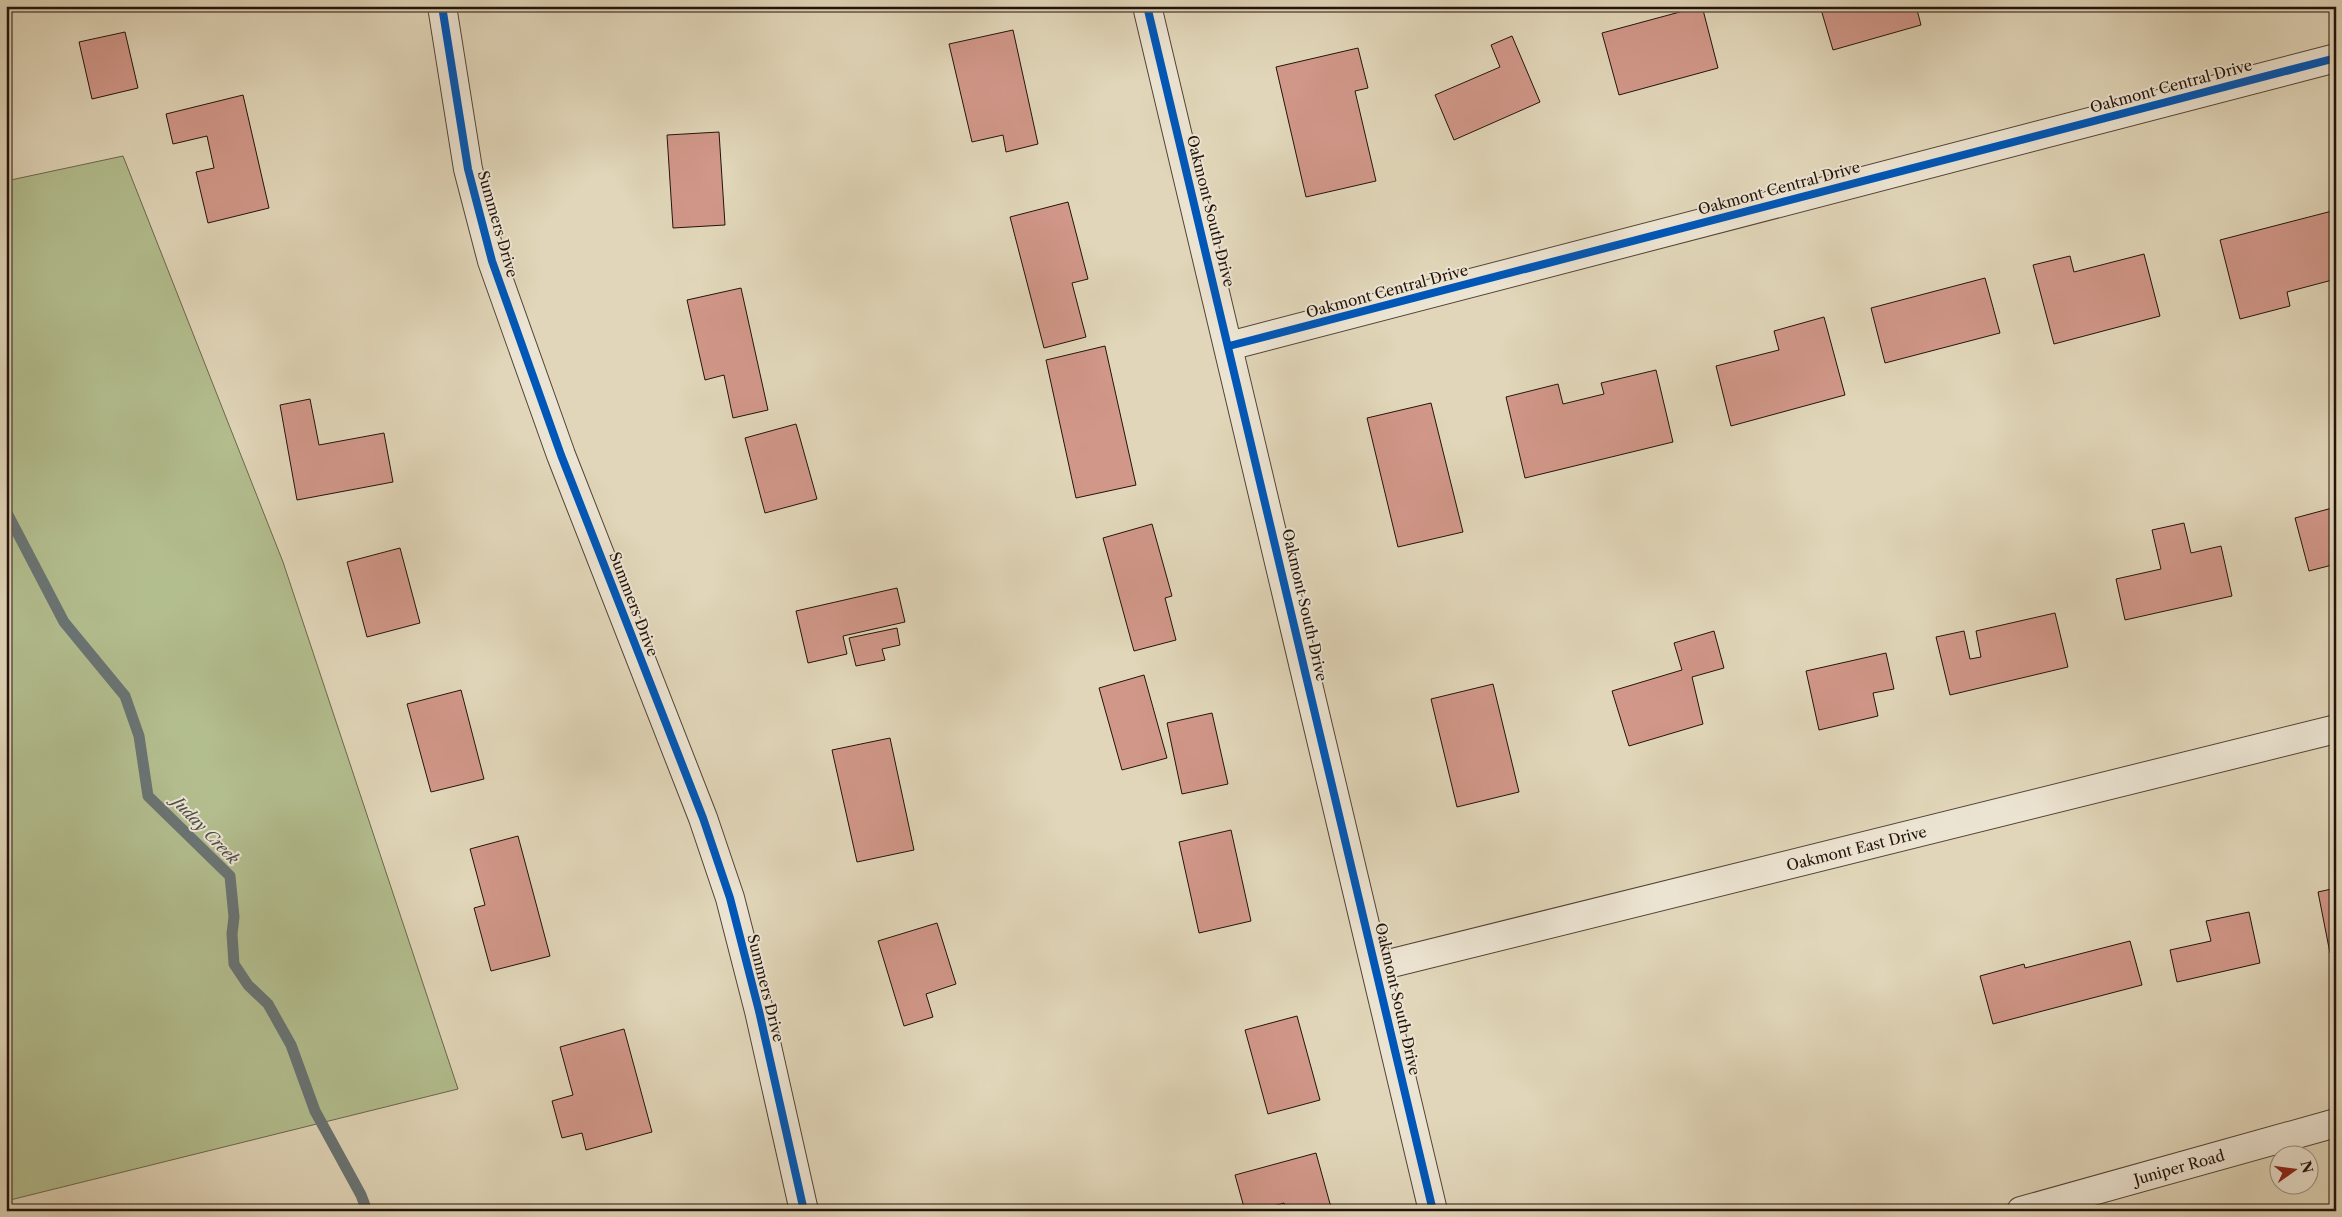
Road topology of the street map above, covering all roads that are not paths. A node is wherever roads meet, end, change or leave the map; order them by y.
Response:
1 (442, 6) edge
2 (1147, 6) edge
3 (2336, 58) edge
4 (1229, 346) junction
5 (2336, 729) edge
6 (1376, 966) junction
7 (2336, 1122) edge
8 (804, 1211) edge
9 (1433, 1211) edge
10 (2021, 1211) edge

1 - 8 street, Summers Drive
2 - 4 street, Oakmont South Drive
3 - 4 street, Oakmont Central Drive
4 - 6 street, Oakmont South Drive
5 - 6 street, Oakmont East Drive
6 - 9 street, Oakmont South Drive
7 - 10 street, Juniper Road

